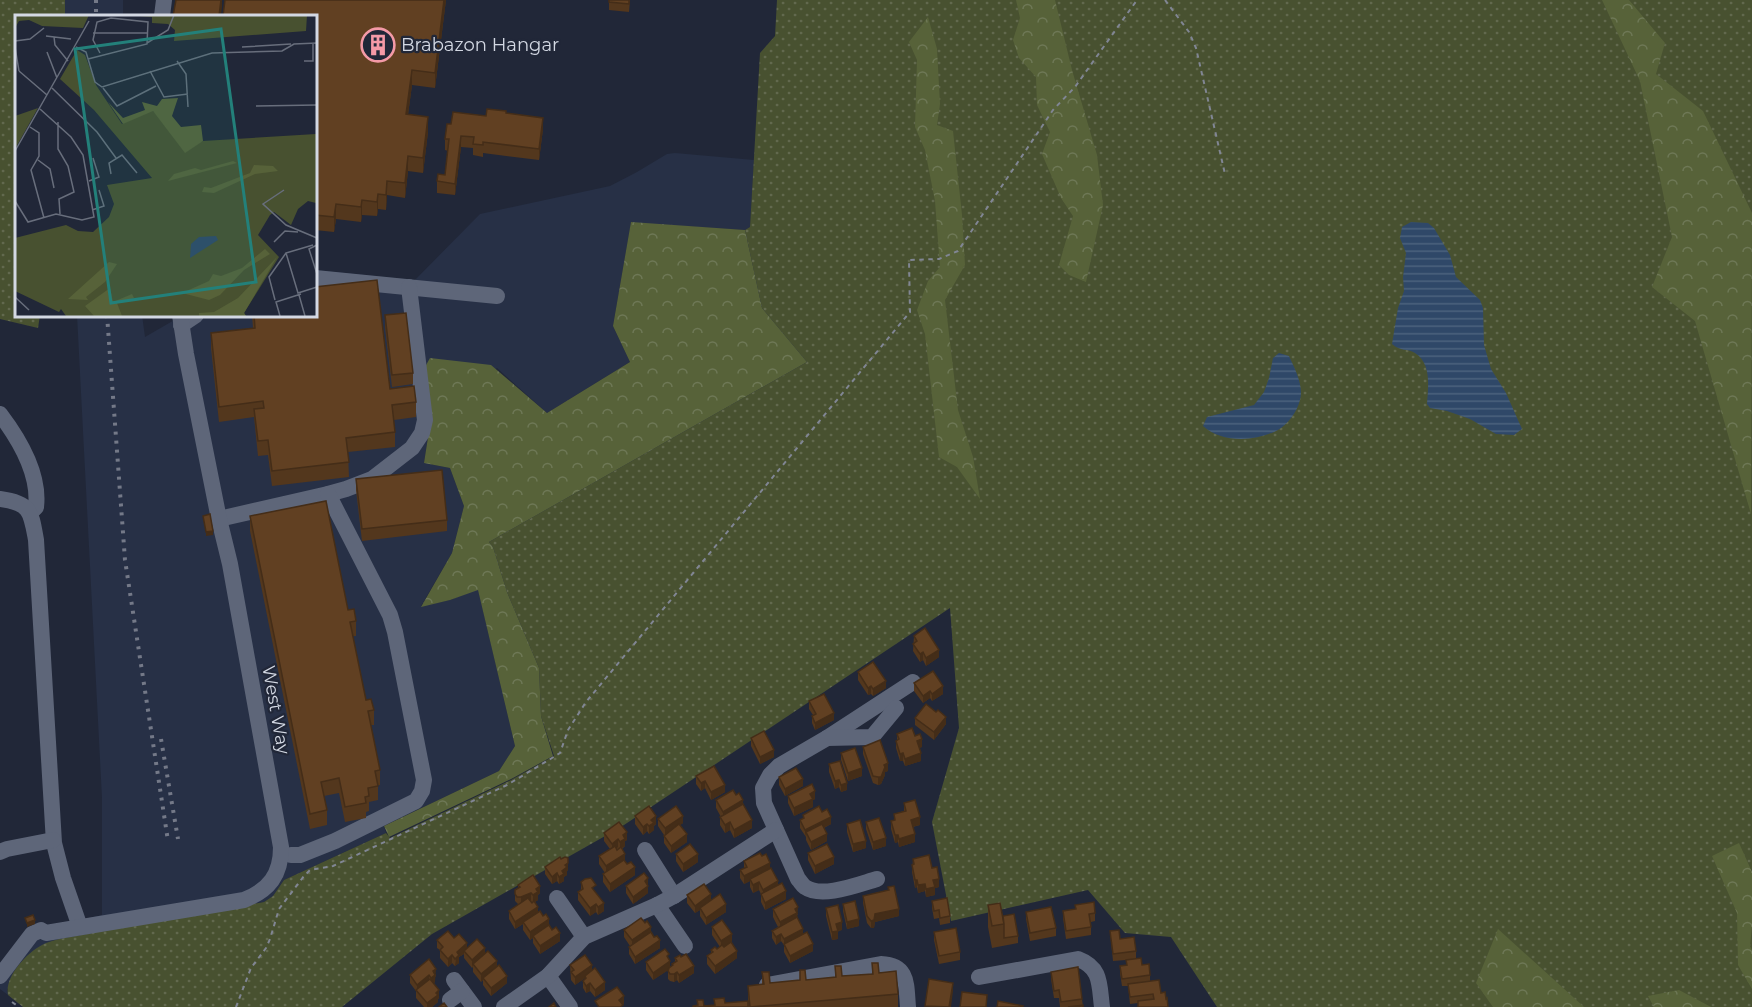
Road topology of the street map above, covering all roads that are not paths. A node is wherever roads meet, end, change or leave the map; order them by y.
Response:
1 (164, 0) edge
2 (162, 15) edge
3 (316, 278) edge
4 (409, 287) junction
5 (497, 296) dead end
6 (180, 320) edge
7 (0, 414) edge
8 (328, 494) junction
9 (0, 499) edge
10 (30, 513) junction
11 (219, 519) junction
12 (913, 682) edge
13 (896, 708) dead end
14 (827, 738) junction
15 (776, 830) junction
16 (53, 840) junction
17 (645, 850) dead end
18 (0, 852) edge
19 (291, 855) dead end
20 (878, 879) dead end
21 (674, 896) junction
22 (563, 903) dead end
23 (657, 905) junction
24 (80, 927) junction
25 (584, 937) junction
26 (685, 946) dead end
27 (0, 976) edge
28 (548, 976) junction
29 (979, 977) dead end
30 (752, 988) edge
31 (455, 991) dead end
32 (573, 1004) edge
33 (474, 1007) edge
34 (504, 1007) edge
35 (908, 1007) edge
36 (1102, 1007) edge

1 - 2 street
3 - 4 street
4 - 5 street
4 - 8 street
6 - 11 street, West Way
7 - 10 street
8 - 11 street
8 - 19 street
9 - 10 street
10 - 16 street
11 - 24 street, West Way
12 - 14 street
13 - 14 street
14 - 15 street
15 - 20 street
15 - 21 street
16 - 18 street
16 - 24 street
17 - 21 street
21 - 23 street
22 - 25 street
23 - 25 street
23 - 26 street
24 - 27 street, West Way
25 - 28 street
28 - 32 street
28 - 34 street
29 - 36 street
30 - 35 street
31 - 33 street

